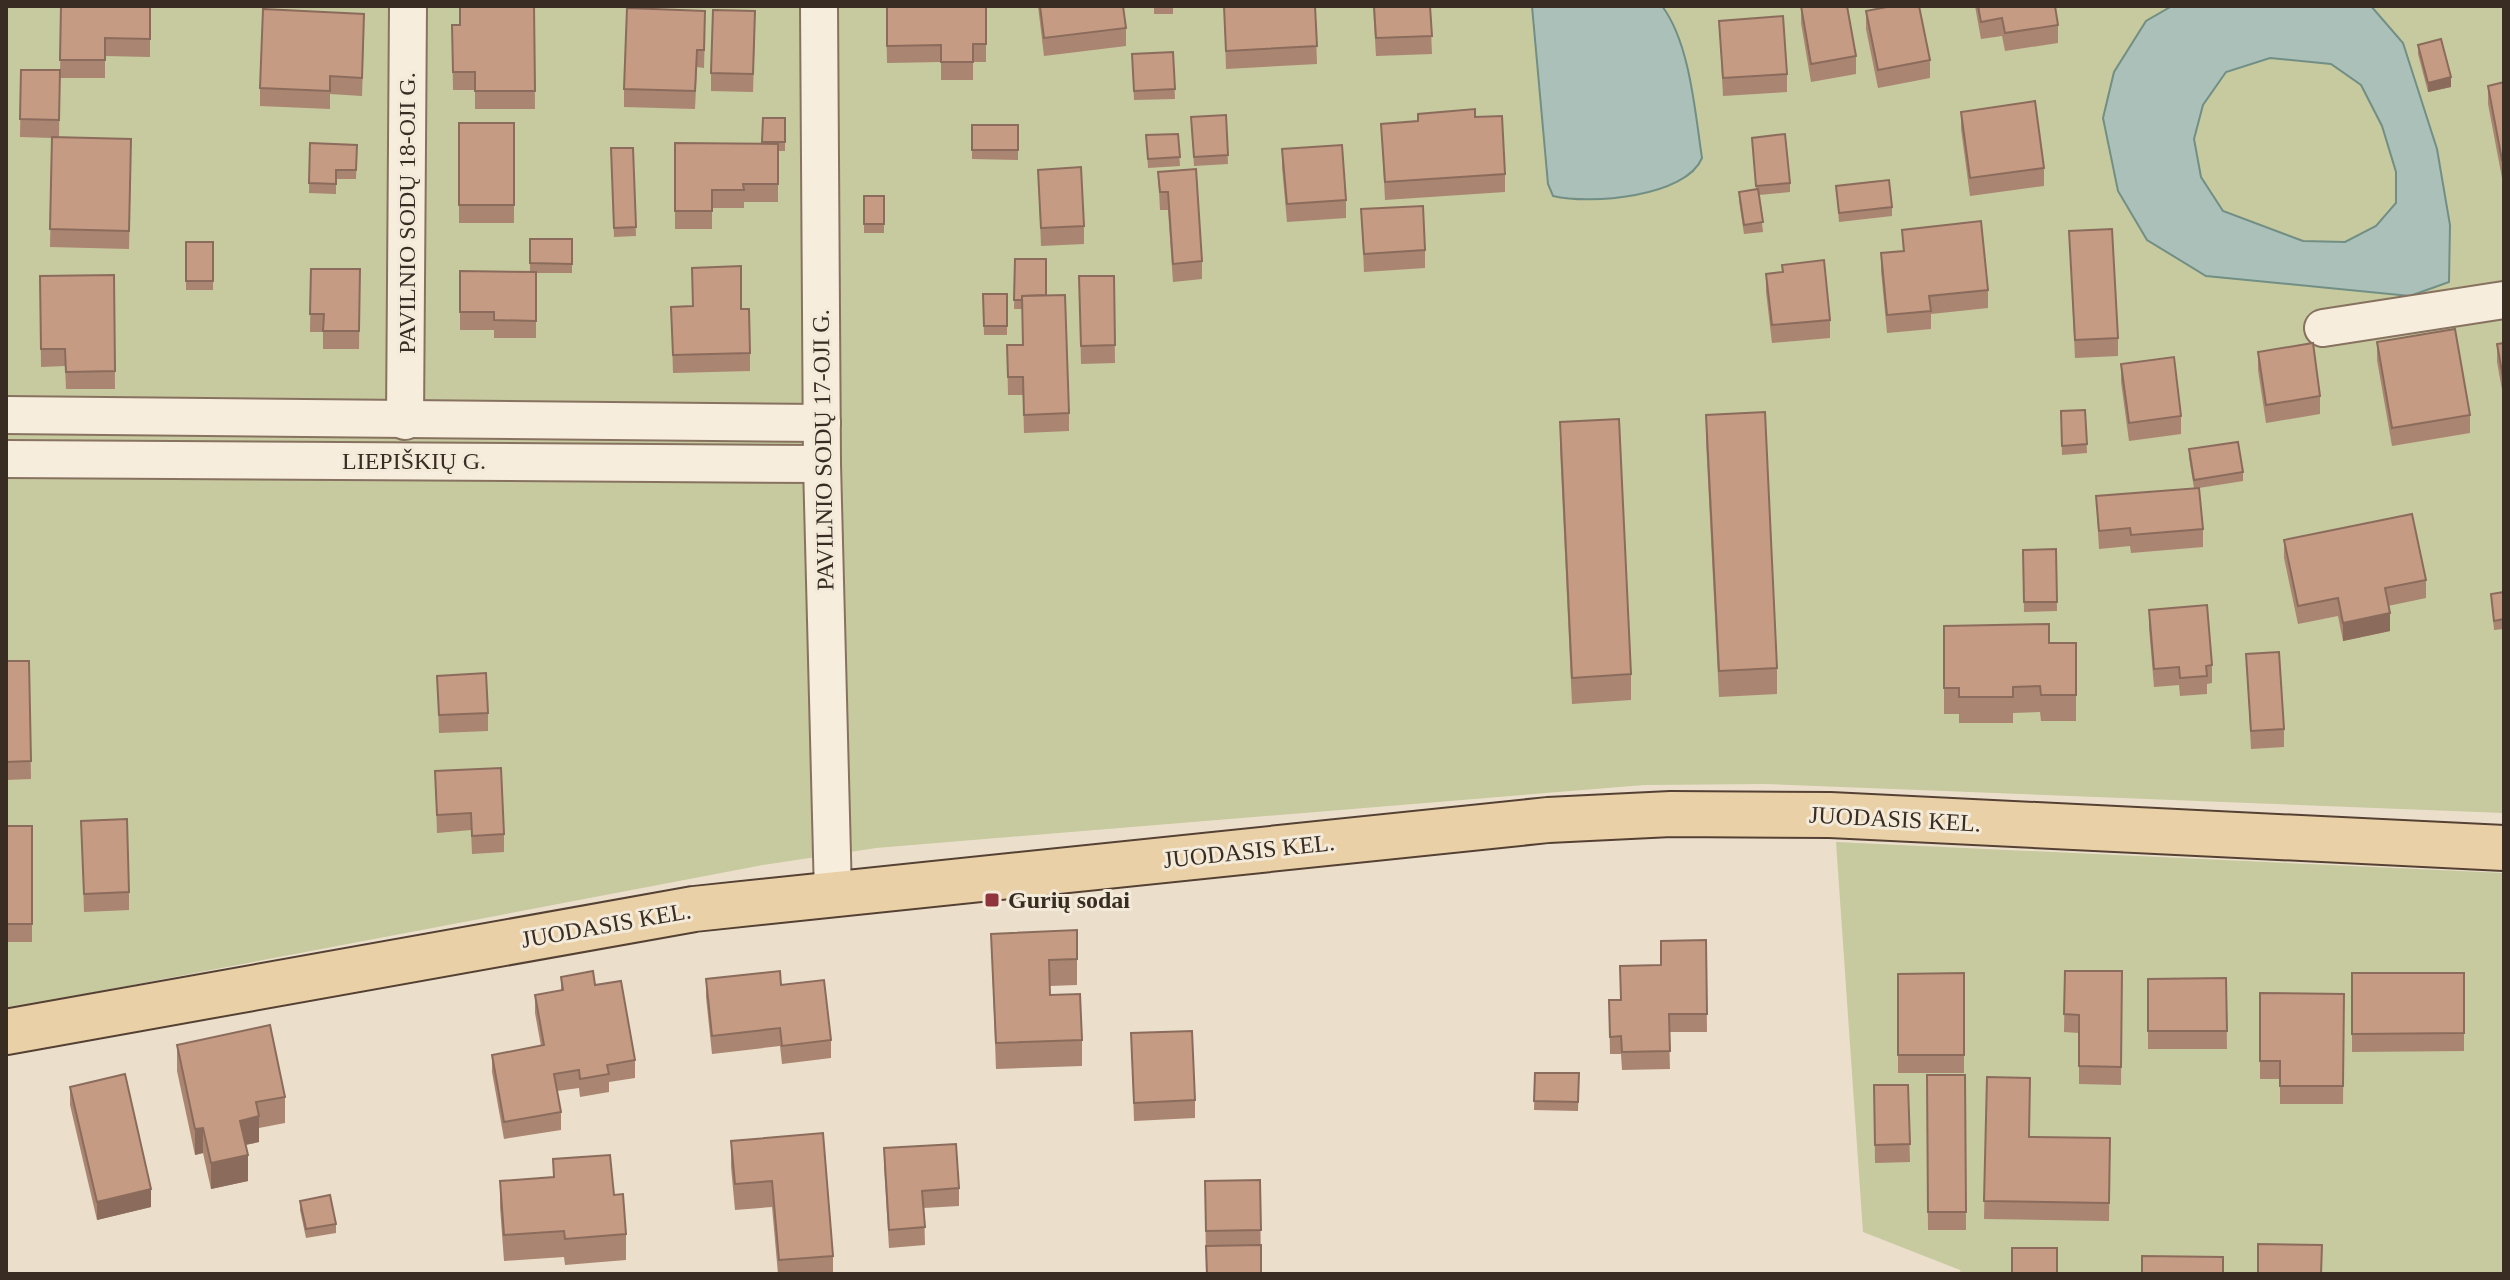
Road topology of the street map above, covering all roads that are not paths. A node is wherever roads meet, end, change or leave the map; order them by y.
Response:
1 (408, 6) edge
2 (819, 6) edge
3 (2504, 300) edge
4 (2323, 328) dead end
5 (6, 415) edge
6 (405, 421) junction
7 (822, 423) junction
8 (6, 459) edge
9 (822, 464) junction
10 (2504, 848) edge
11 (833, 894) junction
12 (6, 1032) edge

1 - 6 street, PAVILNIO SODŲ 18-OJI G.
2 - 7 street, PAVILNIO SODŲ 17-OJI G.
3 - 4 street
5 - 6 street
6 - 7 street
7 - 9 street, PAVILNIO SODŲ 17-OJI G.
8 - 9 street, LIEPIŠKIŲ G.
9 - 11 street, PAVILNIO SODŲ 17-OJI G.
10 - 11 main road, JUODASIS KEL.
11 - 12 main road, JUODASIS KEL.

